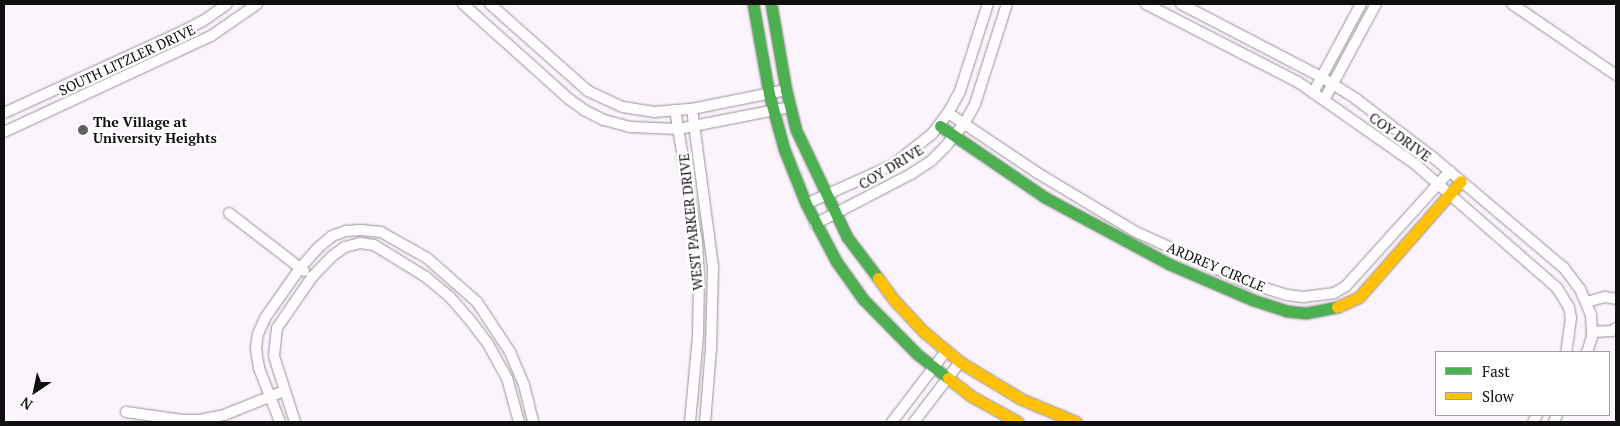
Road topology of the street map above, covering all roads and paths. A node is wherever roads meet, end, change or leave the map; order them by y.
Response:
1 (228, 4) edge
2 (257, 4) edge
3 (463, 4) edge
4 (490, 4) edge
5 (753, 4) edge
6 (770, 4) edge
7 (988, 4) edge
8 (1007, 4) edge
9 (1146, 4) edge
10 (1181, 4) edge
11 (1361, 4) edge
12 (1376, 4) edge
13 (1512, 4) edge
14 (1616, 74) edge
15 (1323, 78) junction
16 (1334, 84) junction
17 (786, 90) junction
18 (1313, 93) junction
19 (769, 94) junction
20 (1324, 100) junction
21 (790, 107) junction
22 (692, 109) junction
23 (675, 110) junction
24 (774, 111) junction
25 (4, 113) edge
26 (948, 113) junction
27 (964, 124) junction
28 (695, 126) junction
29 (940, 126) junction
30 (678, 128) junction
31 (4, 132) edge
32 (954, 136) junction
33 (1450, 171) junction
34 (1461, 181) junction
35 (1438, 184) junction
36 (1450, 193) junction
37 (826, 194) junction
38 (806, 204) junction
39 (230, 213) dead end
40 (836, 214) junction
41 (815, 224) junction
42 (300, 268) junction
43 (312, 277) junction
44 (1616, 299) edge
45 (1587, 302) junction
46 (1616, 328) edge
47 (1592, 332) junction
48 (946, 351) junction
49 (1566, 351) edge
50 (1588, 351) edge
51 (960, 362) junction
52 (933, 368) junction
53 (947, 379) junction
54 (284, 391) junction
55 (271, 396) junction
56 (126, 412) dead end
57 (280, 422) edge
58 (295, 422) edge
59 (519, 422) edge
60 (533, 422) edge
61 (690, 422) edge
62 (705, 422) edge
63 (892, 422) edge
64 (914, 422) edge
65 (1018, 422) edge
66 (1076, 422) edge

1 - 25 street, SOUTH LITZLER DRIVE
2 - 31 street, SOUTH LITZLER DRIVE
3 - 30 street
4 - 23 street
5 - 19 street
6 - 17 street
7 - 26 street, COY DRIVE
8 - 27 street, COY DRIVE
9 - 18 street, COY DRIVE
10 - 15 street, COY DRIVE
11 - 15 street
12 - 16 street
13 - 14 street
15 - 16 street, COY DRIVE
15 - 18 street
16 - 20 street
16 - 33 street, COY DRIVE
17 - 19 street
17 - 21 street
18 - 20 street, COY DRIVE
19 - 22 street
19 - 24 street
20 - 35 street, COY DRIVE
21 - 24 street
21 - 37 street
22 - 23 street
22 - 28 street, WEST PARKER DRIVE
23 - 30 street, WEST PARKER DRIVE
24 - 28 street
24 - 38 street
26 - 27 street, ARDREY CIRCLE
26 - 29 street, COY DRIVE
27 - 32 street, COY DRIVE
27 - 35 street, ARDREY CIRCLE
28 - 30 street
28 - 62 street, WEST PARKER DRIVE
29 - 32 street, ARDREY CIRCLE
29 - 37 street, COY DRIVE
30 - 61 street, WEST PARKER DRIVE
32 - 36 street, ARDREY CIRCLE
32 - 40 street, COY DRIVE
33 - 34 street, COY DRIVE
33 - 35 street, ARDREY CIRCLE
34 - 36 street, ARDREY CIRCLE
34 - 45 street, COY DRIVE
35 - 36 street, COY DRIVE
36 - 49 street, COY DRIVE
37 - 38 street, COY DRIVE
37 - 40 street
38 - 41 street
39 - 42 street
40 - 41 street, COY DRIVE
40 - 48 street
41 - 52 street
42 - 43 street
42 - 55 street
42 - 60 street
43 - 54 street
43 - 59 street
44 - 45 street
45 - 47 street, COY DRIVE
46 - 47 street
47 - 50 street, COY DRIVE
48 - 51 street
48 - 52 street
51 - 53 street
51 - 66 street
52 - 53 street
52 - 63 street
53 - 64 street
53 - 65 street
54 - 55 street
54 - 58 street
55 - 56 street
55 - 57 street

